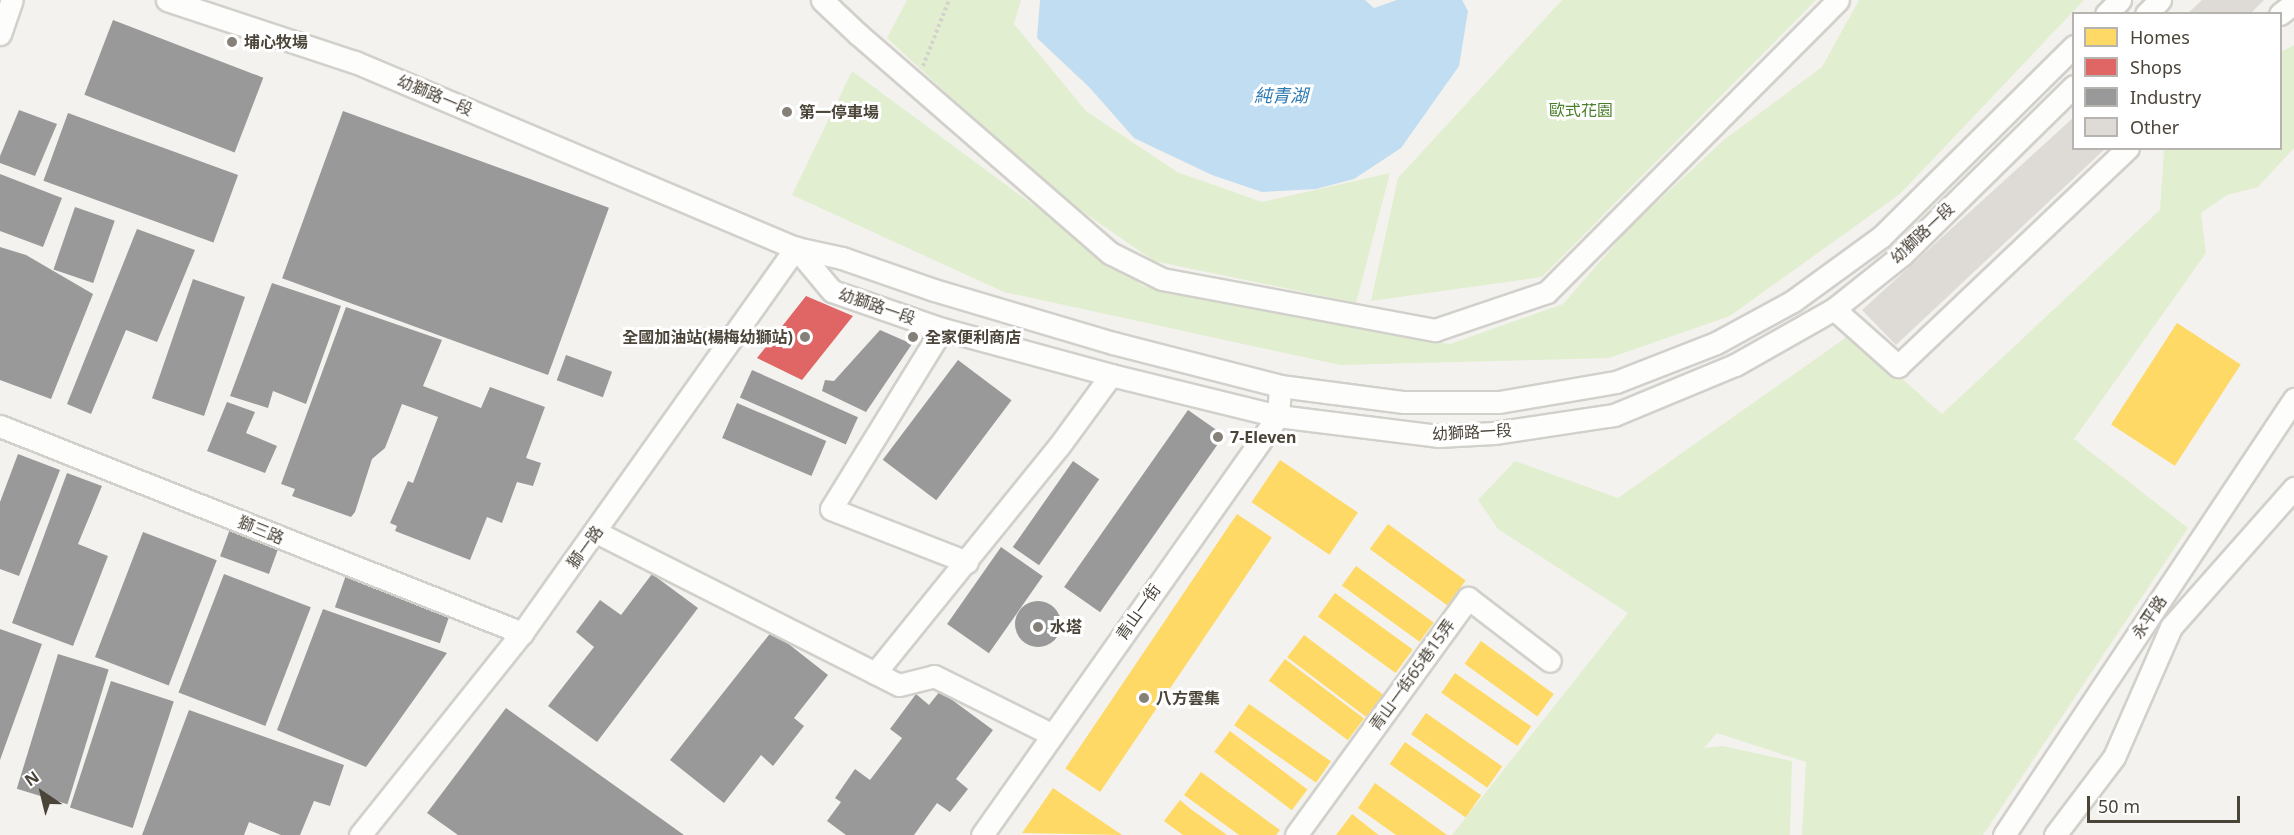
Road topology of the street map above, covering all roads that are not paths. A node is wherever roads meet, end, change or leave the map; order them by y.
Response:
1 (12, 0) edge
2 (167, 0) edge
3 (822, 0) edge
4 (1838, 0) edge
5 (2120, 0) edge
6 (2160, 0) edge
7 (2294, 3) edge
8 (199, 5) edge
9 (2108, 12) edge
10 (2148, 12) edge
11 (2282, 12) edge
12 (0, 34) edge
13 (2072, 47) edge
14 (2072, 87) edge
15 (2126, 150) edge
16 (796, 248) junction
17 (1834, 309) junction
18 (942, 329) junction
19 (1111, 375) junction
20 (1280, 386) junction
21 (2294, 399) edge
22 (1278, 416) junction
23 (0, 426) edge
24 (2294, 488) edge
25 (596, 532) junction
26 (967, 562) junction
27 (2151, 614) junction
28 (2171, 627) junction
29 (522, 633) junction
30 (1550, 661) dead end
31 (874, 673) junction
32 (1051, 734) junction
33 (987, 833) edge
34 (360, 835) edge
35 (1296, 835) edge
36 (2004, 835) edge
37 (2055, 835) edge

1 - 12 street
2 - 8 street, 幼獅路一段
3 - 4 street
5 - 9 street
6 - 10 street
7 - 11 street
8 - 16 street, 幼獅路一段
13 - 20 street, 幼獅路一段
14 - 17 street, 幼獅路一段
15 - 17 street
16 - 18 street, 幼獅路一段
16 - 20 street, 幼獅路一段
16 - 25 street, 獅一路
17 - 22 street, 幼獅路一段
18 - 19 street, 幼獅路一段
18 - 26 street
19 - 22 street, 幼獅路一段
19 - 26 street
20 - 22 street
21 - 27 street, 永平路
22 - 32 street, 青山一街
23 - 29 street, 獅三路
24 - 28 street, 永平路
25 - 29 street, 獅一路
25 - 31 street
26 - 31 street
27 - 28 street
27 - 36 street, 永平路
28 - 37 street, 永平路
29 - 34 street, 獅一路
30 - 35 street, 青山一街65巷15弄
31 - 32 street
32 - 33 street, 青山一街

